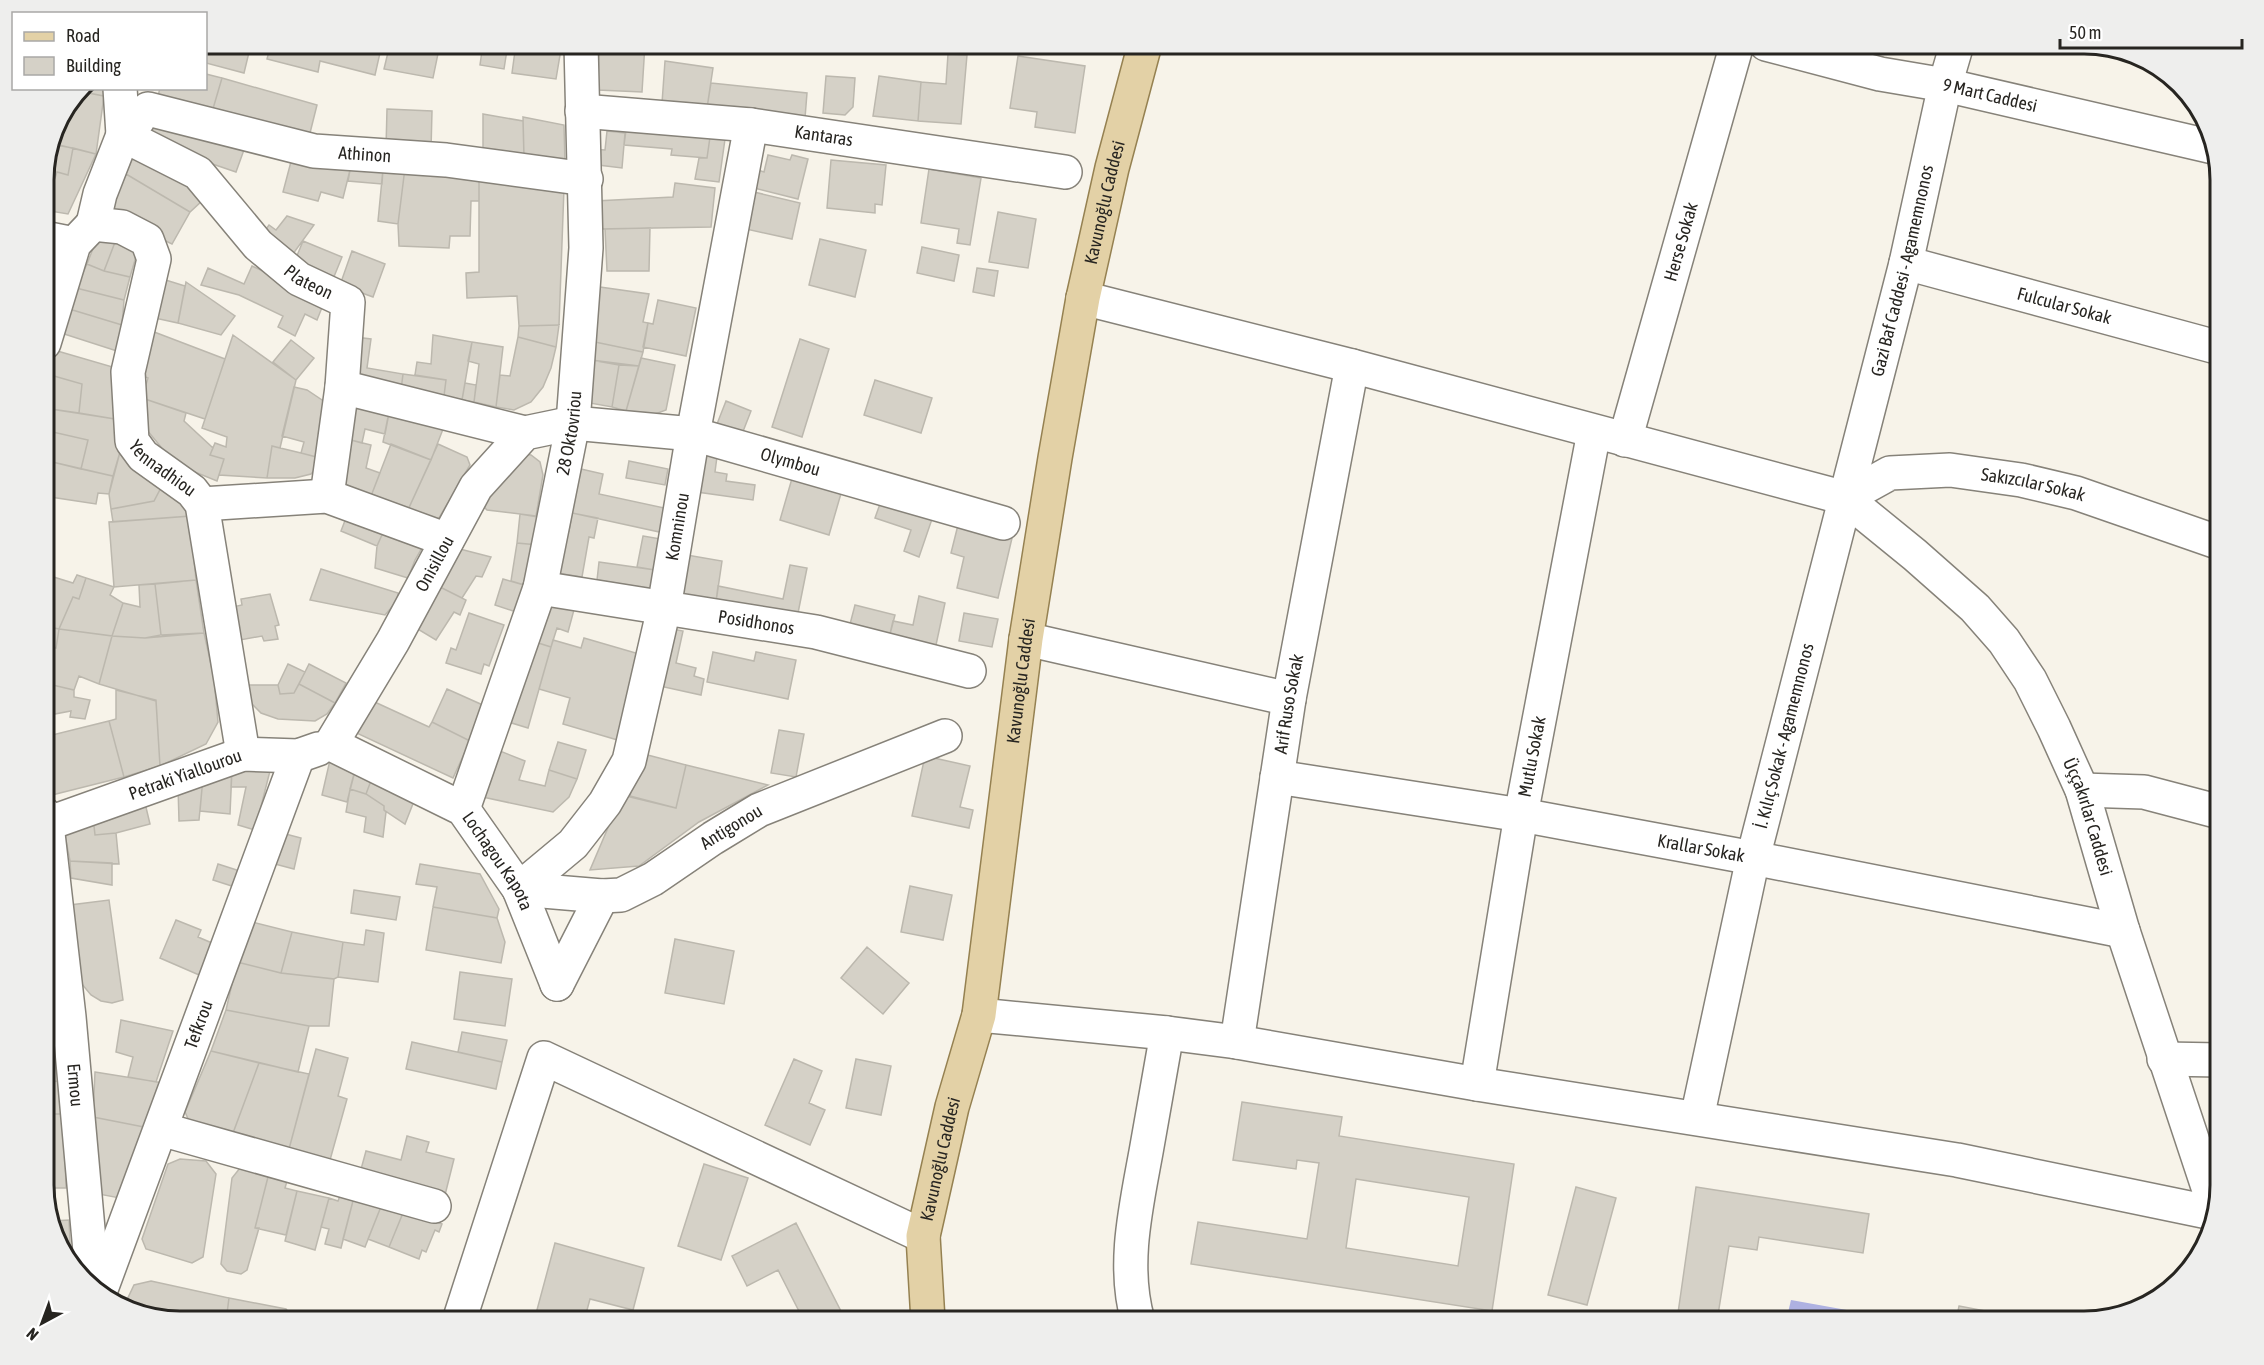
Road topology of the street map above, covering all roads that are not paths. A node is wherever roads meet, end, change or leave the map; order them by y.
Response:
1 (581, 54) edge
2 (1142, 54) edge
3 (1734, 54) edge
4 (1804, 54) edge
5 (1954, 54) edge
6 (1945, 85) junction
7 (120, 90) edge
8 (151, 99) edge
9 (582, 111) junction
10 (751, 125) junction
11 (123, 135) junction
12 (2205, 145) edge
13 (1065, 172) dead end
14 (586, 179) junction
15 (70, 235) edge
16 (1906, 263) junction
17 (1083, 298) junction
18 (54, 301) edge
19 (2210, 345) edge
20 (1352, 366) junction
21 (342, 387) junction
22 (573, 423) junction
23 (1594, 432) junction
24 (525, 433) junction
25 (693, 434) junction
26 (1625, 440) junction
27 (327, 496) junction
28 (1845, 498) junction
29 (202, 504) junction
30 (1003, 523) dead end
31 (447, 540) junction
32 (2210, 540) edge
33 (540, 588) junction
34 (664, 608) junction
35 (1026, 639) junction
36 (969, 671) dead end
37 (1289, 699) junction
38 (945, 736) dead end
39 (331, 744) junction
40 (243, 754) junction
41 (298, 756) junction
42 (1277, 777) junction
43 (2082, 790) junction
44 (463, 809) junction
45 (2210, 809) edge
46 (1521, 815) junction
47 (54, 818) edge
48 (1753, 858) junction
49 (519, 889) junction
50 (602, 896) junction
51 (2123, 931) junction
52 (54, 969) edge
53 (979, 1015) junction
54 (57, 1018) edge
55 (1167, 1033) junction
56 (1237, 1042) junction
57 (2164, 1059) junction
58 (2210, 1060) edge
59 (1477, 1084) junction
60 (1697, 1118) junction
61 (161, 1129) junction
62 (2210, 1192) edge
63 (434, 1206) dead end
64 (2207, 1212) edge
65 (923, 1236) junction
66 (92, 1275) edge
67 (103, 1285) edge
68 (463, 1311) edge
69 (927, 1311) edge
70 (1135, 1311) edge

1 - 9 street, 28 Oktovriou
2 - 17 main road, Kavunoğlu Caddesi
3 - 26 street, Herse Sokak
4 - 6 street, 9 Mart Caddesi
5 - 6 street, Gazi Baf Caddesi - Agamemnonos
6 - 12 street, 9 Mart Caddesi
6 - 16 street, Gazi Baf Caddesi - Agamemnonos
7 - 11 street
8 - 11 street
8 - 14 street, Athinon
9 - 10 street, Kantaras
9 - 14 street, 28 Oktovriou
10 - 13 street, Kantaras
10 - 25 street, Komninou
11 - 15 street
11 - 21 street, Plateon
14 - 22 street, 28 Oktovriou
15 - 18 street
15 - 29 street, Yennadhiou
16 - 19 street, Fulcular Sokak
16 - 28 street, Gazi Baf Caddesi - Agamemnonos
17 - 20 street
17 - 35 main road, Kavunoğlu Caddesi
20 - 23 street
20 - 37 street, Arif Ruso Sokak
21 - 24 street
21 - 27 street, Plateon
22 - 24 street
22 - 25 street, Olymbou
22 - 33 street, 28 Oktovriou
23 - 26 street
23 - 46 street, Mutlu Sokak
24 - 31 street, Onisillou
25 - 30 street, Olymbou
25 - 34 street, Komninou
26 - 28 street
27 - 29 street
27 - 31 street
28 - 32 street, Sakızcılar Sokak
28 - 43 street, Üççakırlar Caddesi
28 - 48 street, İ. Kılıç Sokak - Agamemnonos
29 - 40 street, Yennadhiou
31 - 39 street, Onisillou
33 - 34 street, Posidhonos
33 - 44 street, 28 Oktovriou
34 - 36 street, Posidhonos
34 - 49 street, Komninou
35 - 37 street
35 - 53 main road, Kavunoğlu Caddesi
37 - 42 street, Arif Ruso Sokak
38 - 50 street, Antigonou
39 - 41 street, Petraki Yiallourou
39 - 44 street, Lochagou Kapota
40 - 41 street, Petraki Yiallourou
40 - 47 street, Petraki Yiallourou
41 - 61 street, Tefkrou
42 - 46 street, Krallar Sokak
42 - 56 street, Arif Ruso Sokak
43 - 45 street
43 - 51 street, Üççakırlar Caddesi
44 - 49 street, Lochagou Kapota
46 - 48 street, Krallar Sokak
46 - 59 street, Mutlu Sokak
48 - 51 street, Krallar Sokak
48 - 60 street, İ. Kılıç Sokak - Agamemnonos
49 - 50 street, Antigonou
49 - 50 street, Lochagou Kapota
51 - 57 street, Üççakırlar Caddesi
52 - 54 street, Ermou
53 - 55 street
53 - 65 main road, Kavunoğlu Caddesi
54 - 66 street, Ermou
55 - 56 street
55 - 70 street
56 - 59 street
57 - 58 street
57 - 62 street, Üççakırlar Caddesi
59 - 60 street
60 - 64 street
61 - 63 street
61 - 67 street, Tefkrou
65 - 68 street
65 - 69 main road, Kavunoğlu Caddesi

